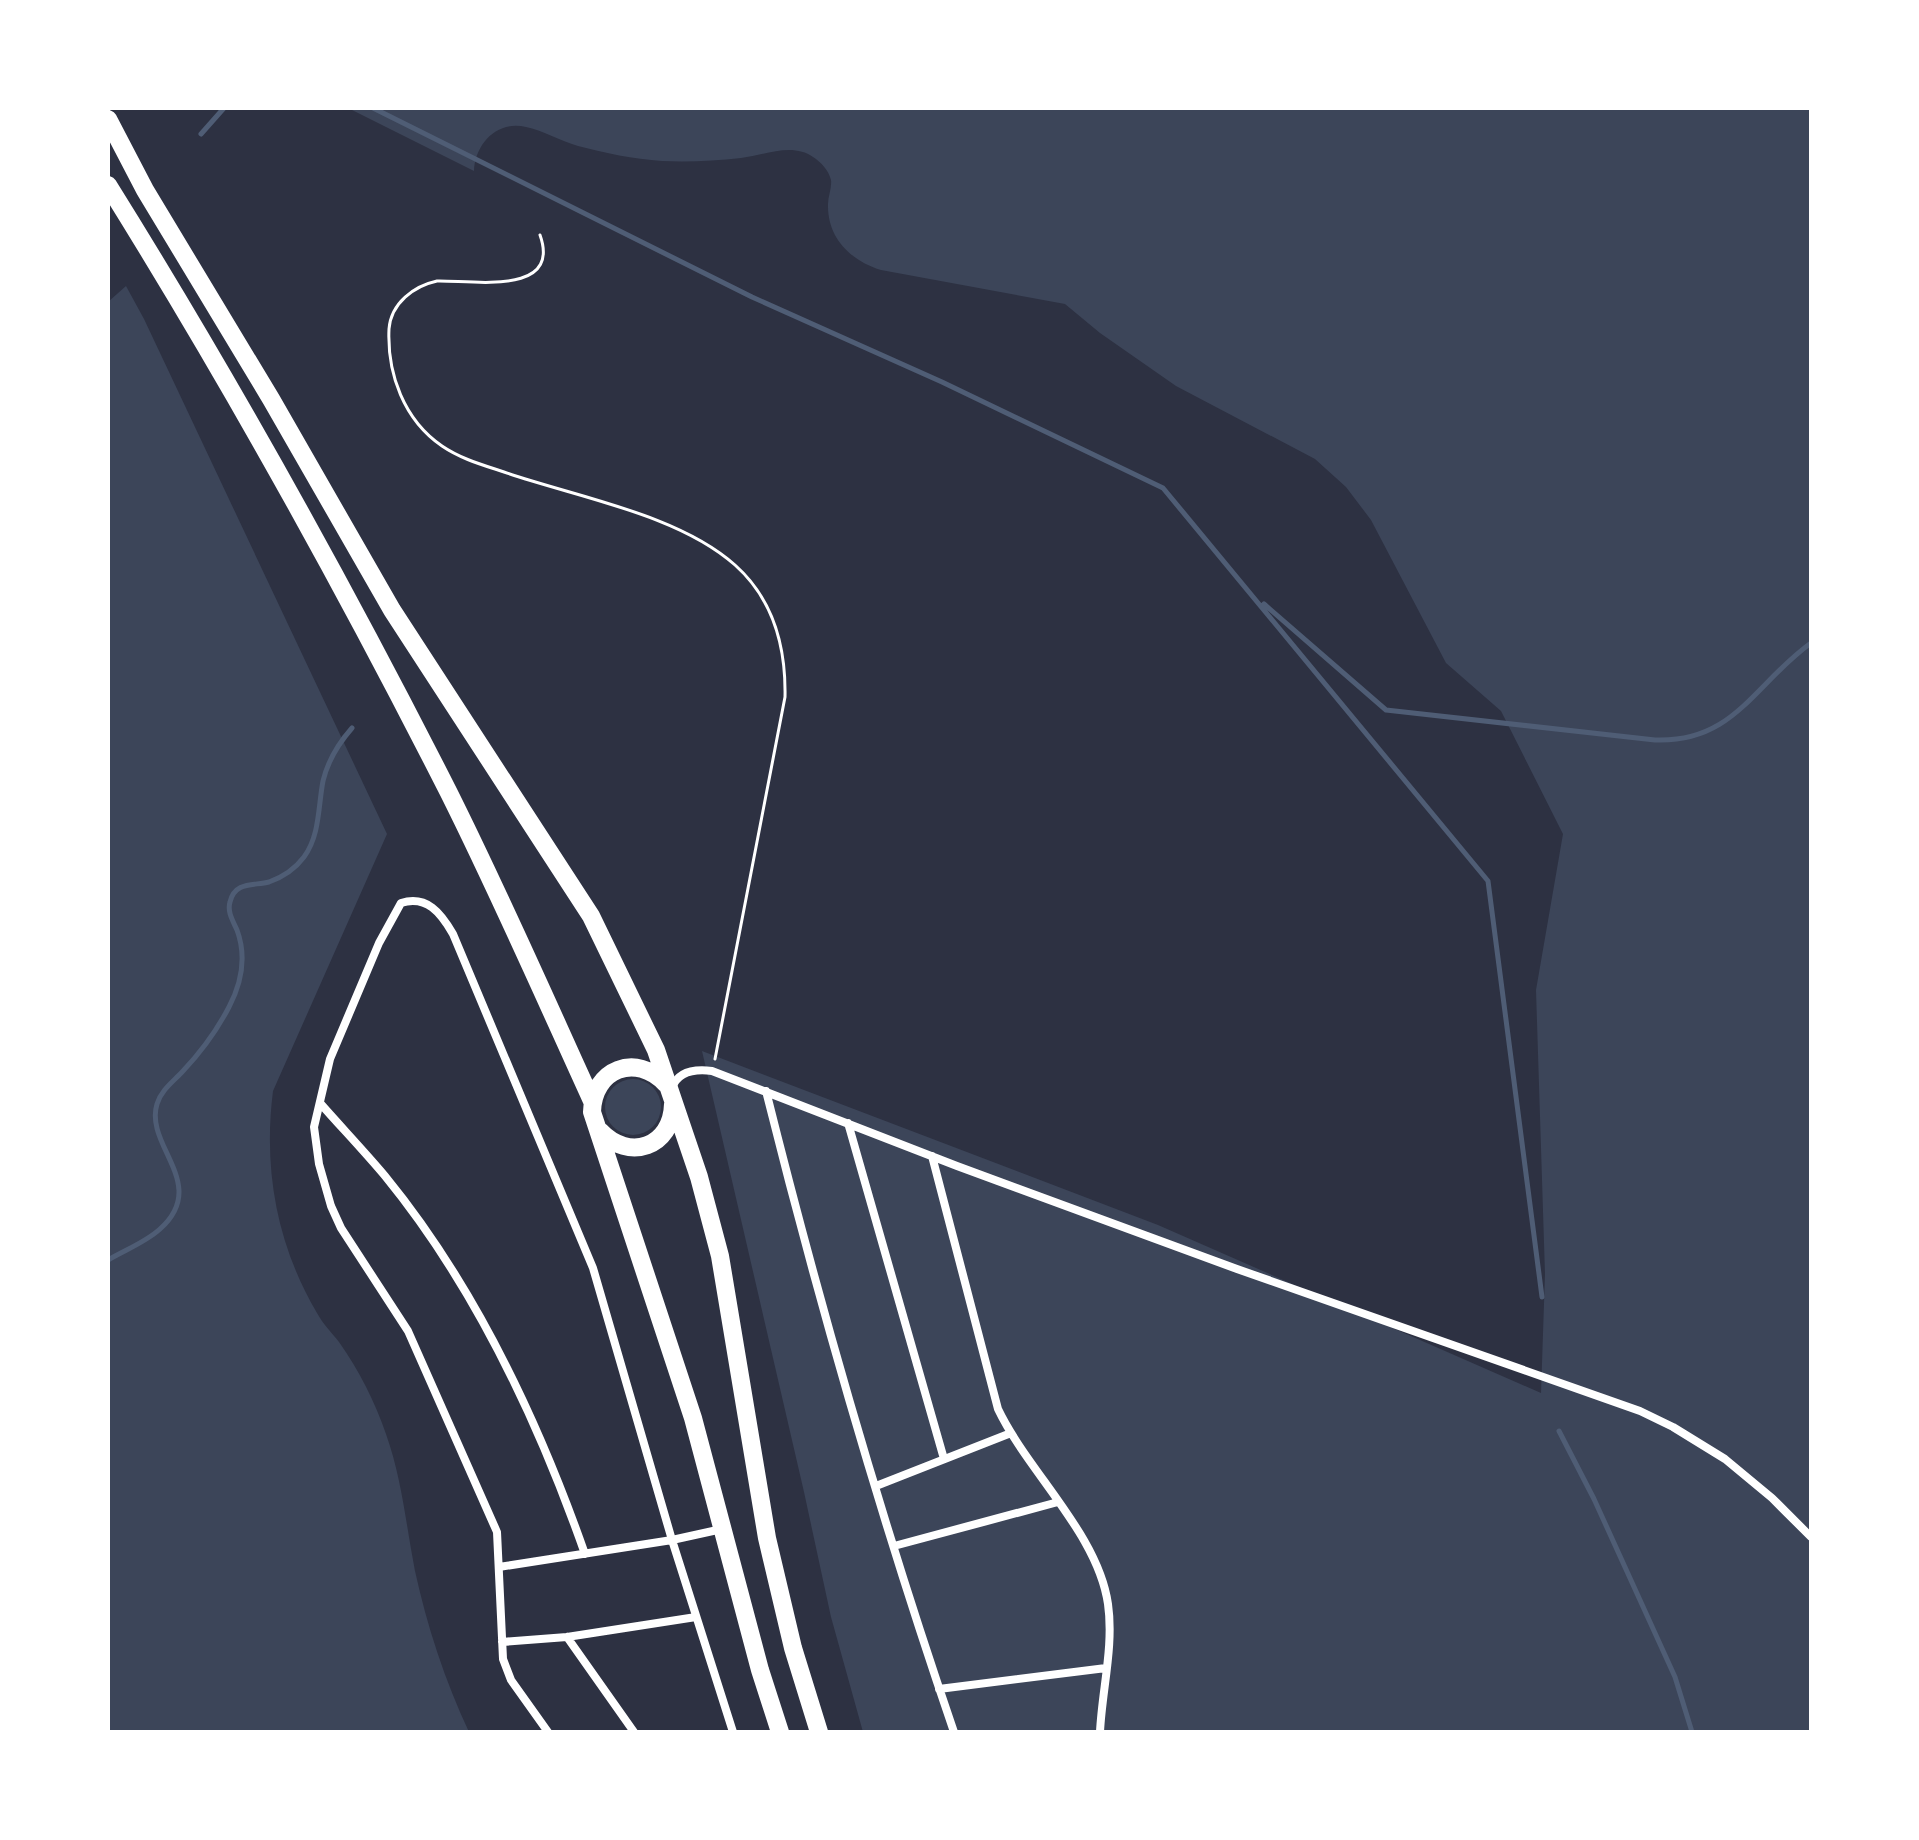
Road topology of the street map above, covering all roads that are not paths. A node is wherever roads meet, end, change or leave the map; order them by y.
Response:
1 (108, 119) edge
2 (108, 185) edge
3 (766, 1091) junction
4 (670, 1093) junction
5 (592, 1101) junction
6 (320, 1103) junction
7 (848, 1123) junction
8 (600, 1131) junction
9 (932, 1156) junction
10 (1011, 1433) junction
11 (944, 1459) junction
12 (876, 1486) junction
13 (1058, 1502) junction
14 (723, 1528) junction
15 (1811, 1537) edge
16 (672, 1540) junction
17 (894, 1546) junction
18 (585, 1554) junction
19 (499, 1567) junction
20 (696, 1617) junction
21 (567, 1637) junction
22 (502, 1642) junction
23 (1106, 1668) junction
24 (939, 1689) junction
25 (548, 1732) edge
26 (634, 1732) edge
27 (733, 1732) edge
28 (780, 1732) edge
29 (819, 1732) edge
30 (954, 1732) edge
31 (1100, 1732) edge

1 - 4 highway
2 - 5 highway
3 - 4 street
3 - 7 street
3 - 12 street
4 - 5 highway
4 - 8 highway
4 - 29 highway
5 - 8 highway
6 - 16 street
6 - 18 street
6 - 19 street
7 - 9 street
7 - 11 street
8 - 14 highway
9 - 10 street
9 - 15 street
10 - 11 street
10 - 13 street
11 - 12 street
12 - 17 street
13 - 17 street
13 - 23 street
14 - 16 street
14 - 28 highway
16 - 18 street
16 - 20 street
17 - 24 street
18 - 19 street
19 - 22 street
20 - 21 street
20 - 27 street
21 - 22 street
21 - 26 street
22 - 25 street
23 - 24 street
23 - 31 street
24 - 30 street

